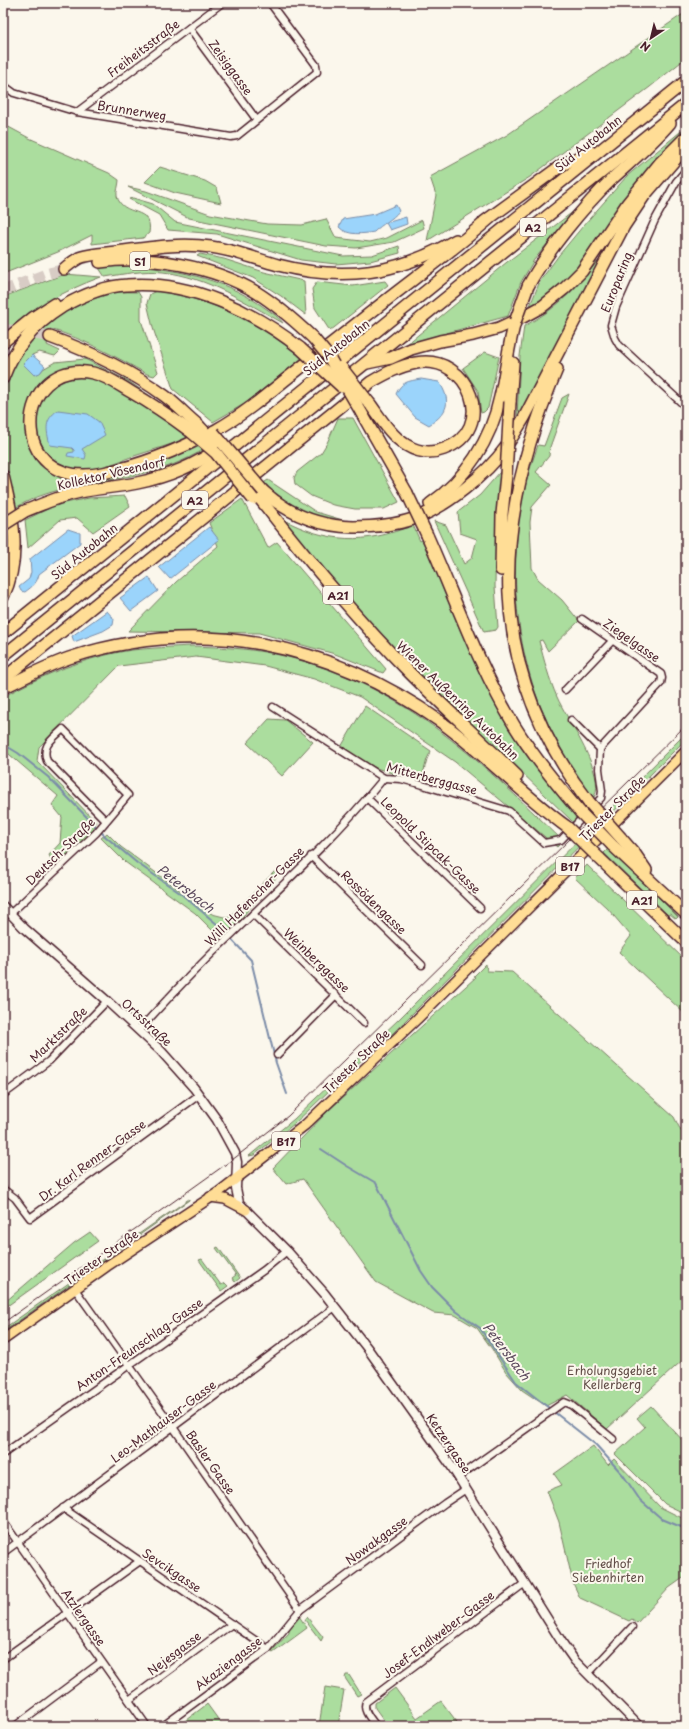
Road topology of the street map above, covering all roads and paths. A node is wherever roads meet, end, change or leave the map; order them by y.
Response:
1 (222, 3) edge
2 (270, 3) edge
3 (189, 28) junction
4 (686, 81) edge
5 (3, 85) edge
6 (686, 104) edge
7 (77, 112) junction
8 (256, 120) junction
9 (686, 137) edge
10 (608, 144) junction
11 (686, 147) edge
12 (686, 170) edge
13 (490, 218) junction
14 (77, 300) junction
15 (576, 319) junction
16 (50, 337) tunnel mouth
17 (3, 342) edge
18 (512, 352) junction
19 (329, 357) junction
20 (364, 364) junction
21 (3, 378) edge
22 (350, 394) junction
23 (686, 407) edge
24 (366, 408) junction
25 (265, 421) junction
26 (197, 426) junction
27 (3, 476) edge
28 (257, 495) junction
29 (386, 524) junction
30 (3, 525) edge
31 (3, 558) edge
32 (4, 595) edge
33 (582, 619) dead end
34 (3, 633) edge
35 (612, 641) junction
36 (3, 656) edge
37 (3, 679) edge
38 (3, 688) edge
39 (565, 690) dead end
40 (273, 707) dead end
41 (571, 720) dead end
42 (600, 748) junction
43 (686, 751) edge
44 (384, 778) junction
45 (367, 798) junction
46 (586, 806) junction
47 (106, 821) junction
48 (567, 827) junction
49 (617, 841) junction
50 (311, 856) junction
51 (670, 898) junction
52 (3, 906) edge
53 (480, 908) dead end
54 (10, 914) junction
55 (253, 914) junction
56 (686, 914) edge
57 (686, 942) edge
58 (422, 965) dead end
59 (336, 995) junction
60 (107, 1001) junction
61 (364, 1023) dead end
62 (139, 1030) junction
63 (277, 1055) dead end
64 (3, 1095) edge
65 (199, 1095) junction
66 (236, 1180) junction
67 (3, 1189) edge
68 (210, 1197) junction
69 (246, 1210) junction
70 (287, 1251) junction
71 (75, 1289) junction
72 (335, 1306) junction
73 (3, 1340) edge
74 (128, 1365) junction
75 (173, 1427) junction
76 (613, 1439) dead end
77 (3, 1454) edge
78 (458, 1477) junction
79 (466, 1489) junction
80 (64, 1508) junction
81 (3, 1521) edge
82 (18, 1542) junction
83 (3, 1553) edge
84 (140, 1561) junction
85 (525, 1583) junction
86 (300, 1610) junction
87 (67, 1613) junction
88 (232, 1624) junction
89 (632, 1627) dead end
90 (268, 1649) junction
91 (3, 1659) edge
92 (102, 1662) junction
93 (588, 1674) junction
94 (129, 1700) junction
95 (15, 1726) edge
96 (147, 1726) edge
97 (163, 1726) edge
98 (376, 1726) edge
99 (638, 1726) edge

1 - 3 street, Freiheitsstraße
2 - 8 street, Brunnerweg
3 - 7 street, Freiheitsstraße
3 - 8 street, Zeisiggasse
4 - 10 highway, Süd Autobahn / A2
5 - 7 street, Brunnerweg
6 - 18 highway, bridge
6 - 20 highway, A2
7 - 8 street, Brunnerweg
9 - 20 highway
10 - 13 highway
10 - 25 highway, Süd Autobahn / A2
11 - 15 highway
12 - 23 street, Europaring
13 - 19 highway, S1, bridge
13 - 26 highway
14 - 17 highway
14 - 21 highway
14 - 22 highway, bridge
15 - 29 highway
15 - 46 highway
16 - 26 highway
18 - 29 highway
18 - 46 highway, bridge
19 - 22 highway, Wiener Außenring Autobahn / S1, bridge
19 - 24 highway, bridge
20 - 36 highway, A2
22 - 24 highway, Wiener Außenring Autobahn, bridge
24 - 37 highway
24 - 46 highway, Wiener Außenring Autobahn, bridge
25 - 30 highway, Kollektor Vösendorf, bridge
25 - 34 highway, Süd Autobahn / A2
26 - 28 highway, bridge
26 - 28 highway, bridge
27 - 32 highway
28 - 29 highway
28 - 48 highway, Wiener Außenring Autobahn / A21
31 - 32 highway
33 - 35 street, Ziegelgasse
35 - 39 street
35 - 42 street, Ziegelgasse
38 - 48 highway
40 - 44 street, Mitterberggasse
41 - 42 street
42 - 44 street, Mitterberggasse
43 - 66 main road, Triester Straße / B17
44 - 45 street, Willi Hafenscher-Gasse
45 - 50 street, Willi Hafenscher-Gasse
45 - 53 street, Leopold Stipcak-Gasse
46 - 49 highway
47 - 47 street, Deutsch-Straße
47 - 54 street, Deutsch-Straße
48 - 57 highway, Wiener Außenring Autobahn / A21, bridge
49 - 51 highway, A21
49 - 51 highway
50 - 55 street, Willi Hafenscher-Gasse
50 - 58 street, Rossödengasse
51 - 56 highway, A21
52 - 54 main road, Ortsstraße
54 - 60 main road, Ortsstraße
55 - 59 street, Weinberggasse
55 - 62 street, Willi Hafenscher-Gasse
59 - 61 street, Weinberggasse
59 - 63 street
60 - 62 main road, Ortsstraße
60 - 64 street, Marktstraße
62 - 65 main road, Ortsstraße
65 - 66 main road, Ortsstraße
65 - 67 street, Dr. Karl Renner-Gasse
66 - 68 main road, Triester Straße / B17
66 - 69 main road, Ketzergasse
68 - 69 main road
68 - 71 main road, Triester Straße / B17
69 - 70 main road, Ketzergasse
70 - 72 main road, Ketzergasse
70 - 74 street, Anton-Freunschlag-Gasse
71 - 73 main road, Triester Straße / B17
71 - 74 street, Basler Gasse
72 - 75 street, Leo-Mathauser-Gasse
72 - 78 main road, Ketzergasse
74 - 75 street, Basler Gasse
74 - 77 street, Anton-Freunschlag-Gasse
75 - 80 street, Leo-Mathauser-Gasse
75 - 86 street, Basler Gasse
76 - 78 street
78 - 79 main road, Ketzergasse
79 - 85 main road, Ketzergasse
79 - 86 street, Nowakgasse
80 - 82 street, Leo-Mathauser-Gasse
80 - 84 street, Sevcikgasse
81 - 82 street, Atzlergasse
82 - 83 street, Leo-Mathauser-Gasse
82 - 87 street, Atzlergasse
84 - 87 street
84 - 88 street, Sevcikgasse
85 - 93 main road, Ketzergasse
85 - 98 street, Josef-Endlweber-Gasse
86 - 90 street, Akaziengasse
87 - 91 street
87 - 92 street, Atzlergasse
88 - 90 street, Sevcikgasse
88 - 94 street, Nejesgasse
89 - 93 street
90 - 97 street, Akaziengasse
92 - 94 street, Atzlergasse
92 - 95 street
93 - 99 main road, Ketzergasse
94 - 96 street, Atzlergasse

